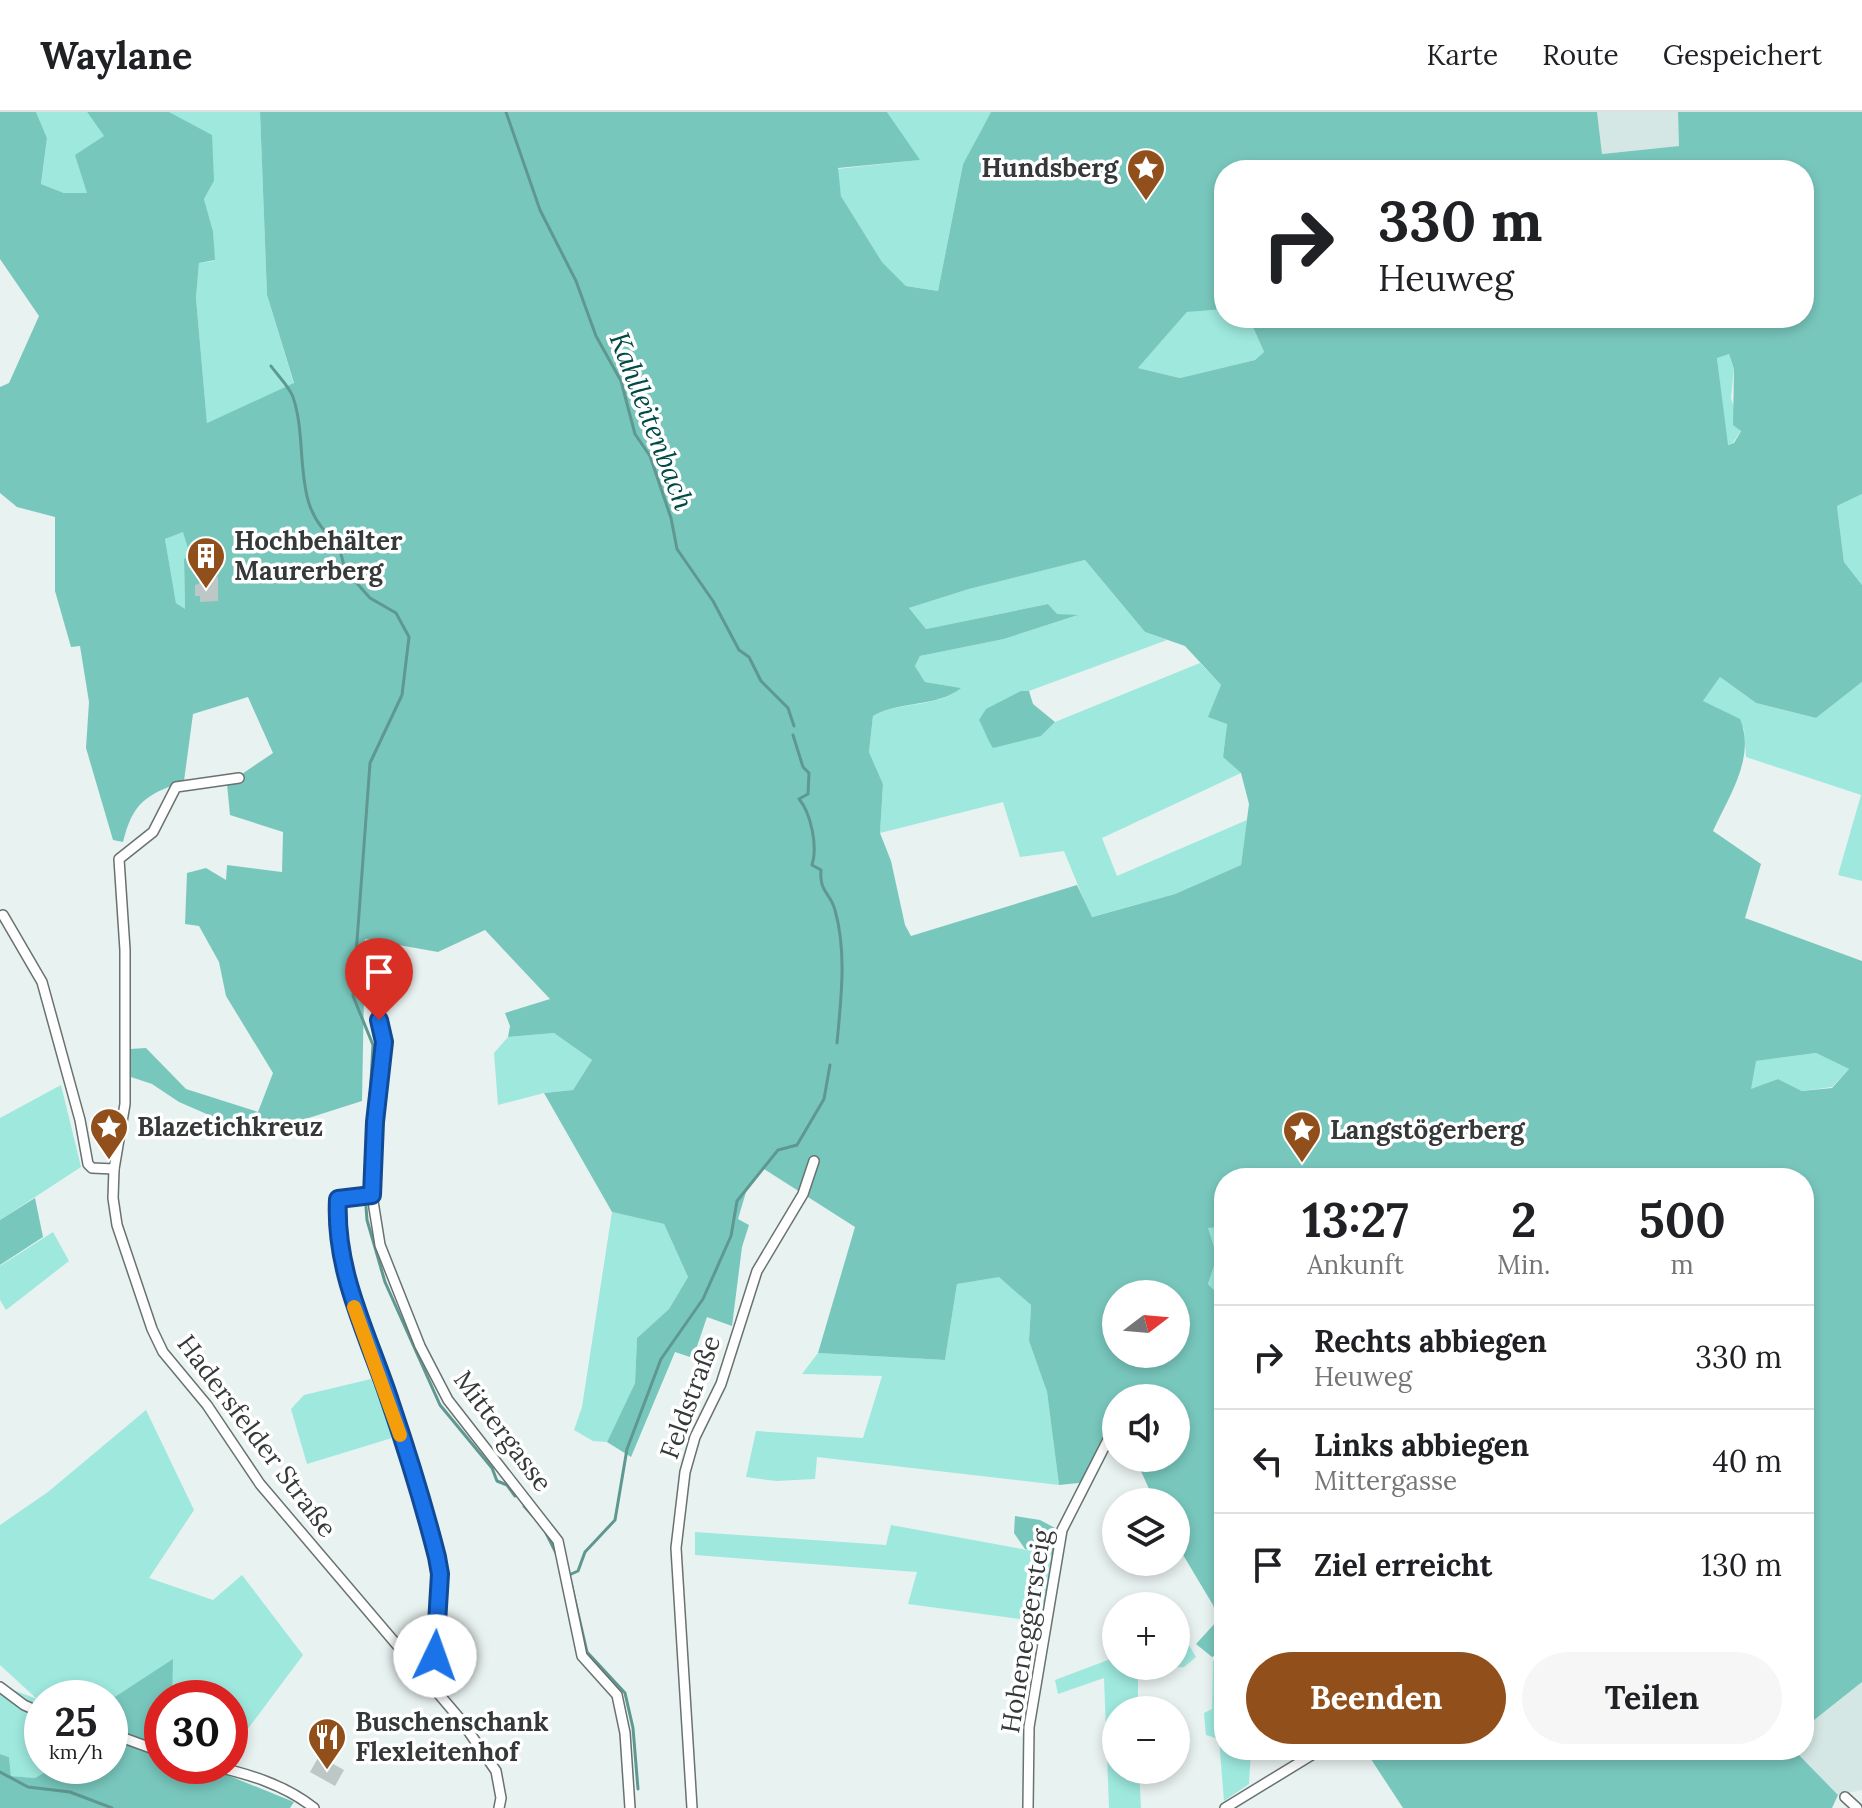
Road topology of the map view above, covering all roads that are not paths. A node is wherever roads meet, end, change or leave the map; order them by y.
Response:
1 (239, 778) dead end
2 (3, 915) dead end
3 (369, 974) dead end
4 (814, 1161) dead end
5 (114, 1169) junction
6 (372, 1195) junction
7 (1102, 1451) edge
8 (433, 1686) junction
9 (0, 1687) edge
10 (24, 1705) edge
11 (1304, 1760) edge
12 (248, 1775) edge
13 (1845, 1797) dead end
14 (314, 1808) edge
15 (499, 1808) edge
16 (630, 1808) edge
17 (692, 1808) edge
18 (1028, 1808) edge
19 (1225, 1808) edge
20 (1857, 1808) edge

1 - 5 street, Hadersfelder Straße
2 - 5 street
3 - 6 street, Mittergasse
4 - 17 street, Feldstraße
5 - 8 street, Hadersfelder Straße
6 - 8 street
6 - 16 street, Mittergasse
7 - 18 street, Hoheneggersteig
8 - 15 street, Hadersfelder Straße
9 - 10 street
11 - 19 street
12 - 14 street
13 - 20 street

